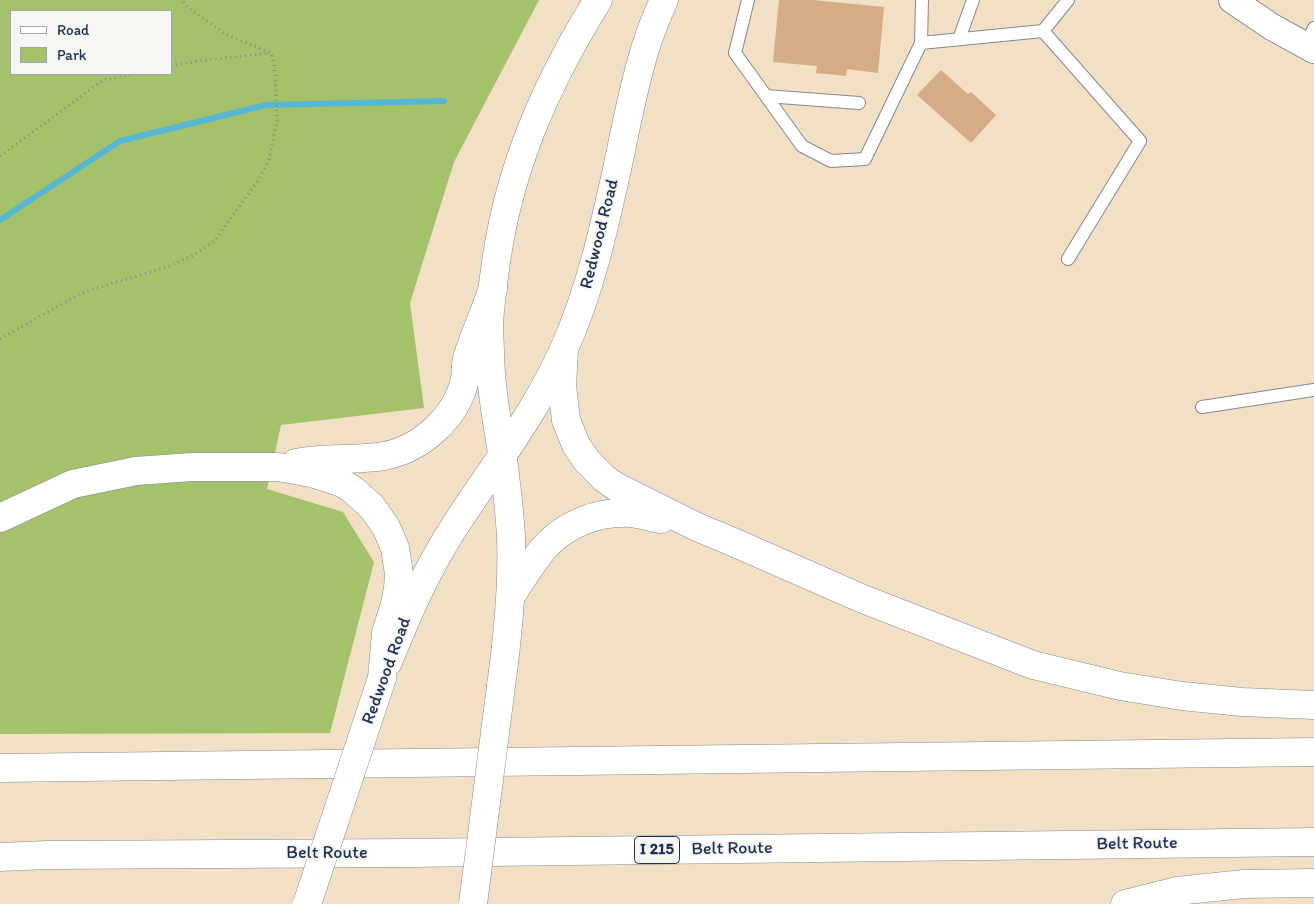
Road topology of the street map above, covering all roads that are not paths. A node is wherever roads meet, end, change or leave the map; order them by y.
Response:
1 (598, 0) edge
2 (664, 0) edge
3 (748, 0) edge
4 (922, 0) edge
5 (972, 0) edge
6 (1068, 0) edge
7 (1232, 0) edge
8 (1043, 31) junction
9 (959, 39) junction
10 (921, 42) junction
11 (1311, 42) edge
12 (766, 96) junction
13 (859, 102) dead end
14 (1068, 259) dead end
15 (493, 288) junction
16 (564, 350) junction
17 (1314, 390) edge
18 (1202, 406) dead end
19 (502, 454) junction
20 (278, 467) junction
21 (0, 518) edge
22 (697, 527) junction
23 (511, 596) junction
24 (382, 678) junction
25 (1314, 705) edge
26 (1314, 752) edge
27 (0, 768) edge
28 (1314, 842) edge
29 (0, 857) edge
30 (1314, 883) edge
31 (307, 904) edge
32 (473, 904) edge
33 (1125, 904) edge

1 - 15 main road
2 - 16 main road, Redwood Road
3 - 12 lane
4 - 10 lane
5 - 9 lane
6 - 8 lane
7 - 11 street
8 - 9 lane
8 - 14 lane
9 - 10 lane
10 - 12 lane
12 - 13 lane
15 - 19 main road
15 - 20 main road
16 - 19 main road, Redwood Road
16 - 22 main road
17 - 18 lane
19 - 23 main road
19 - 24 main road, Redwood Road
20 - 21 main road
20 - 24 main road
22 - 23 main road
22 - 25 main road
23 - 32 main road, bridge
24 - 31 main road, Redwood Road, bridge
26 - 27 main road
28 - 29 main road, Belt Route / I 215
30 - 33 main road

